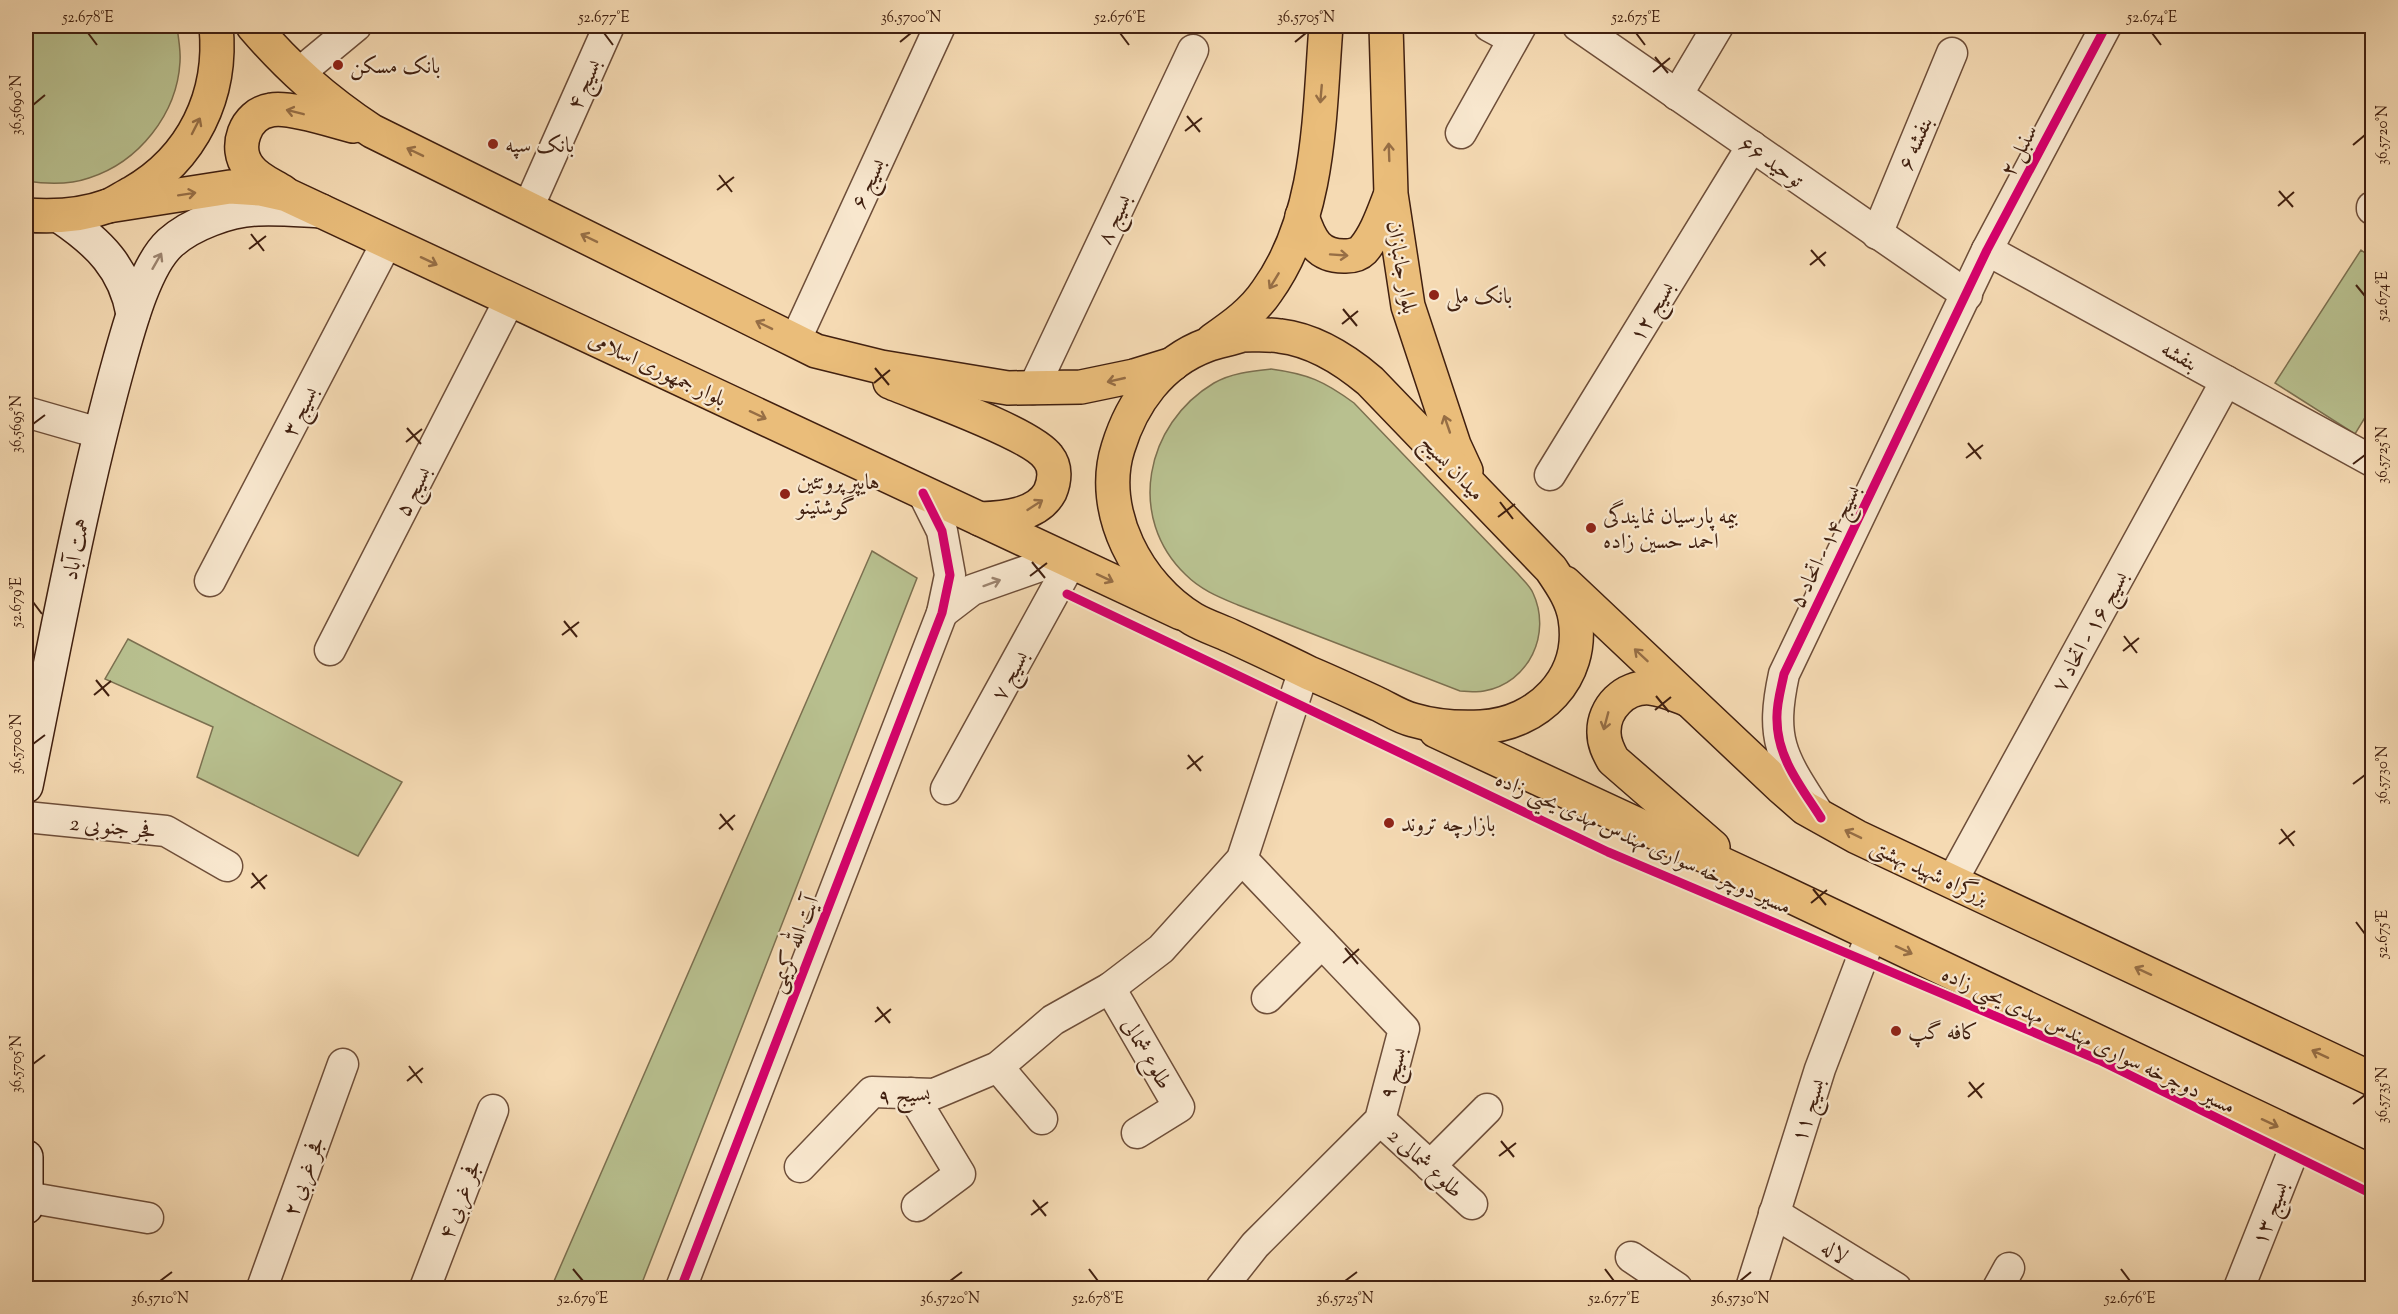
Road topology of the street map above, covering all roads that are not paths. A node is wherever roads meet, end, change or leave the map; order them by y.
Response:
1 (216, 26) edge
2 (253, 26) edge
3 (356, 26) edge
4 (609, 26) edge
5 (940, 26) edge
6 (1326, 26) edge
7 (1386, 26) edge
8 (1578, 26) edge
9 (1718, 26) edge
10 (2106, 26) edge
11 (1508, 30) edge
12 (1192, 50) dead end
13 (1952, 53) dead end
14 (298, 74) junction
15 (1677, 94) junction
16 (372, 131) junction
17 (1461, 133) dead end
18 (1752, 146) junction
19 (1391, 194) junction
20 (287, 195) junction
21 (108, 206) junction
22 (528, 208) junction
23 (322, 211) junction
24 (26, 216) edge
25 (1302, 216) junction
26 (61, 217) junction
27 (1877, 234) junction
28 (387, 242) junction
29 (1987, 250) junction
30 (1967, 295) junction
31 (510, 299) junction
32 (133, 314) junction
33 (1206, 345) junction
34 (806, 346) junction
35 (1173, 364) junction
36 (2226, 381) junction
37 (1033, 389) junction
38 (26, 412) edge
39 (99, 433) junction
40 (2373, 461) edge
41 (1550, 475) dead end
42 (923, 493) junction
43 (1480, 495) junction
44 (980, 519) junction
45 (1067, 560) junction
46 (1551, 569) junction
47 (210, 581) dead end
48 (942, 613) junction
49 (1192, 618) junction
50 (330, 650) dead end
51 (1304, 670) junction
52 (34, 698) edge
53 (1688, 700) junction
54 (1413, 721) junction
55 (26, 786) edge
56 (946, 789) dead end
57 (26, 817) edge
58 (1821, 818) junction
59 (1242, 859) junction
60 (227, 866) dead end
61 (1759, 881) junction
62 (1952, 881) junction
63 (1871, 934) junction
64 (1322, 943) junction
65 (1110, 988) junction
66 (1267, 998) dead end
67 (343, 1064) dead end
68 (998, 1067) junction
69 (2373, 1079) edge
70 (910, 1094) junction
71 (1487, 1109) dead end
72 (493, 1110) dead end
73 (1042, 1119) dead end
74 (1380, 1120) junction
75 (1137, 1133) dead end
76 (2299, 1137) junction
77 (26, 1157) edge
78 (1430, 1166) junction
79 (800, 1167) dead end
80 (2373, 1172) edge
81 (26, 1197) edge
82 (1472, 1204) dead end
83 (26, 1206) edge
84 (917, 1206) dead end
85 (1774, 1213) junction
86 (148, 1218) dead end
87 (1631, 1257) dead end
88 (262, 1288) edge
89 (425, 1288) edge
90 (681, 1288) edge
91 (1221, 1288) edge
92 (1677, 1288) edge
93 (1751, 1288) edge
94 (1896, 1288) edge
95 (2240, 1288) edge

21 -> 1 main road
2 - 14 main road
3 - 14 street
4 - 22 street, بسیج ۴
5 - 34 street, بسیج ۶
6 -> 25 main road
19 -> 7 main road, بلوار جانبازان
8 - 15 street, توحید ۶۶
9 - 15 street
10 - 29 street, سنبل ۲
11 - 17 street
12 - 37 street, بسیج ۸
13 - 27 street, بنفشه ۶
14 - 16 main road
15 - 18 street, توحید ۶۶
16 -> 20 main road
22 -> 16 main road
18 - 27 street, توحید ۶۶
18 - 41 street, بسیج ۱۲
25 -> 19 main road
43 -> 19 main road, بلوار جانبازان
21 -> 20 main road, بلوار جمهوری اسلامی
20 - 23 main road, بلوار جمهوری اسلامی
21 - 26 main road
34 -> 22 main road
23 - 28 main road, بلوار جمهوری اسلامی
32 -> 23 main road, همت آباد
24 - 26 main road
25 -> 33 main road
26 - 32 main road
27 - 30 street, توحید ۶۶
28 -> 31 main road, بلوار جمهوری اسلامی
28 - 47 street, بسیج ۳
29 - 30 street, سنبل ۲
29 - 36 street, بنفشه
30 - 58 street, بسیج ۱۴ - اتحاد ۵
31 -> 42 main road, بلوار جمهوری اسلامی
31 - 50 street, بسیج ۵
32 - 39 main road, همت آباد
33 - 35 main road, میدان بسیج
33 - 43 main road, میدان بسیج
34 - 37 main road
44 -> 34 main road
35 -> 37 main road
35 - 49 main road, میدان بسیج
36 - 40 street, بنفشه
36 - 62 street, بسیج ۱۶ - اتحاد ۷
38 - 39 street
39 - 52 main road, همت آباد
42 - 44 main road, بلوار جمهوری اسلامی
42 - 48 street, آیت الله کریمی
43 - 46 main road, میدان بسیج
44 - 45 main road, بلوار جمهوری اسلامی
48 -> 45 street
45 -> 49 main road, بلوار جمهوری اسلامی
45 - 56 street, بسیج ۷
53 -> 46 main road, بزرگراه شهید بهشتی
46 - 54 main road, میدان بسیج
48 - 90 street, آیت الله کریمی
49 - 51 main road, میدان بسیج
51 - 54 main road, میدان بسیج
51 - 59 street, بسیج ۹
52 - 55 main road, همت آباد
53 - 58 main road, بزرگراه شهید بهشتی
53 -> 61 main road
54 - 61 main road
57 - 60 street, فجر جنوبی 2
62 -> 58 main road, بزرگراه شهید بهشتی
59 - 64 street, بسیج ۹
59 - 65 street, بسیج ۹
61 - 63 main road
69 -> 62 main road, بزرگراه شهید بهشتی
63 -> 76 main road
63 - 85 street, بسیج ۱۱
64 - 66 street
64 - 74 street, بسیج ۹
65 - 68 street, بسیج ۹
65 - 75 street, طلوع شمالی
67 - 88 street, فجر غربی ۲
68 - 70 street, بسیج ۹
68 - 73 street
70 - 79 street, بسیج ۹
70 - 84 street
71 - 78 street
72 - 89 street, فجر غربی ۴
74 - 78 street, طلوع شمالی 2
74 - 91 street, بسیج ۹
76 - 80 main road
76 - 95 street, بسیج ۱۳
77 - 81 main road
78 - 82 street, طلوع شمالی 2
81 - 83 main road
81 - 86 street
85 - 93 street, بسیج ۱۱
85 - 94 street, لاله
87 - 92 street

